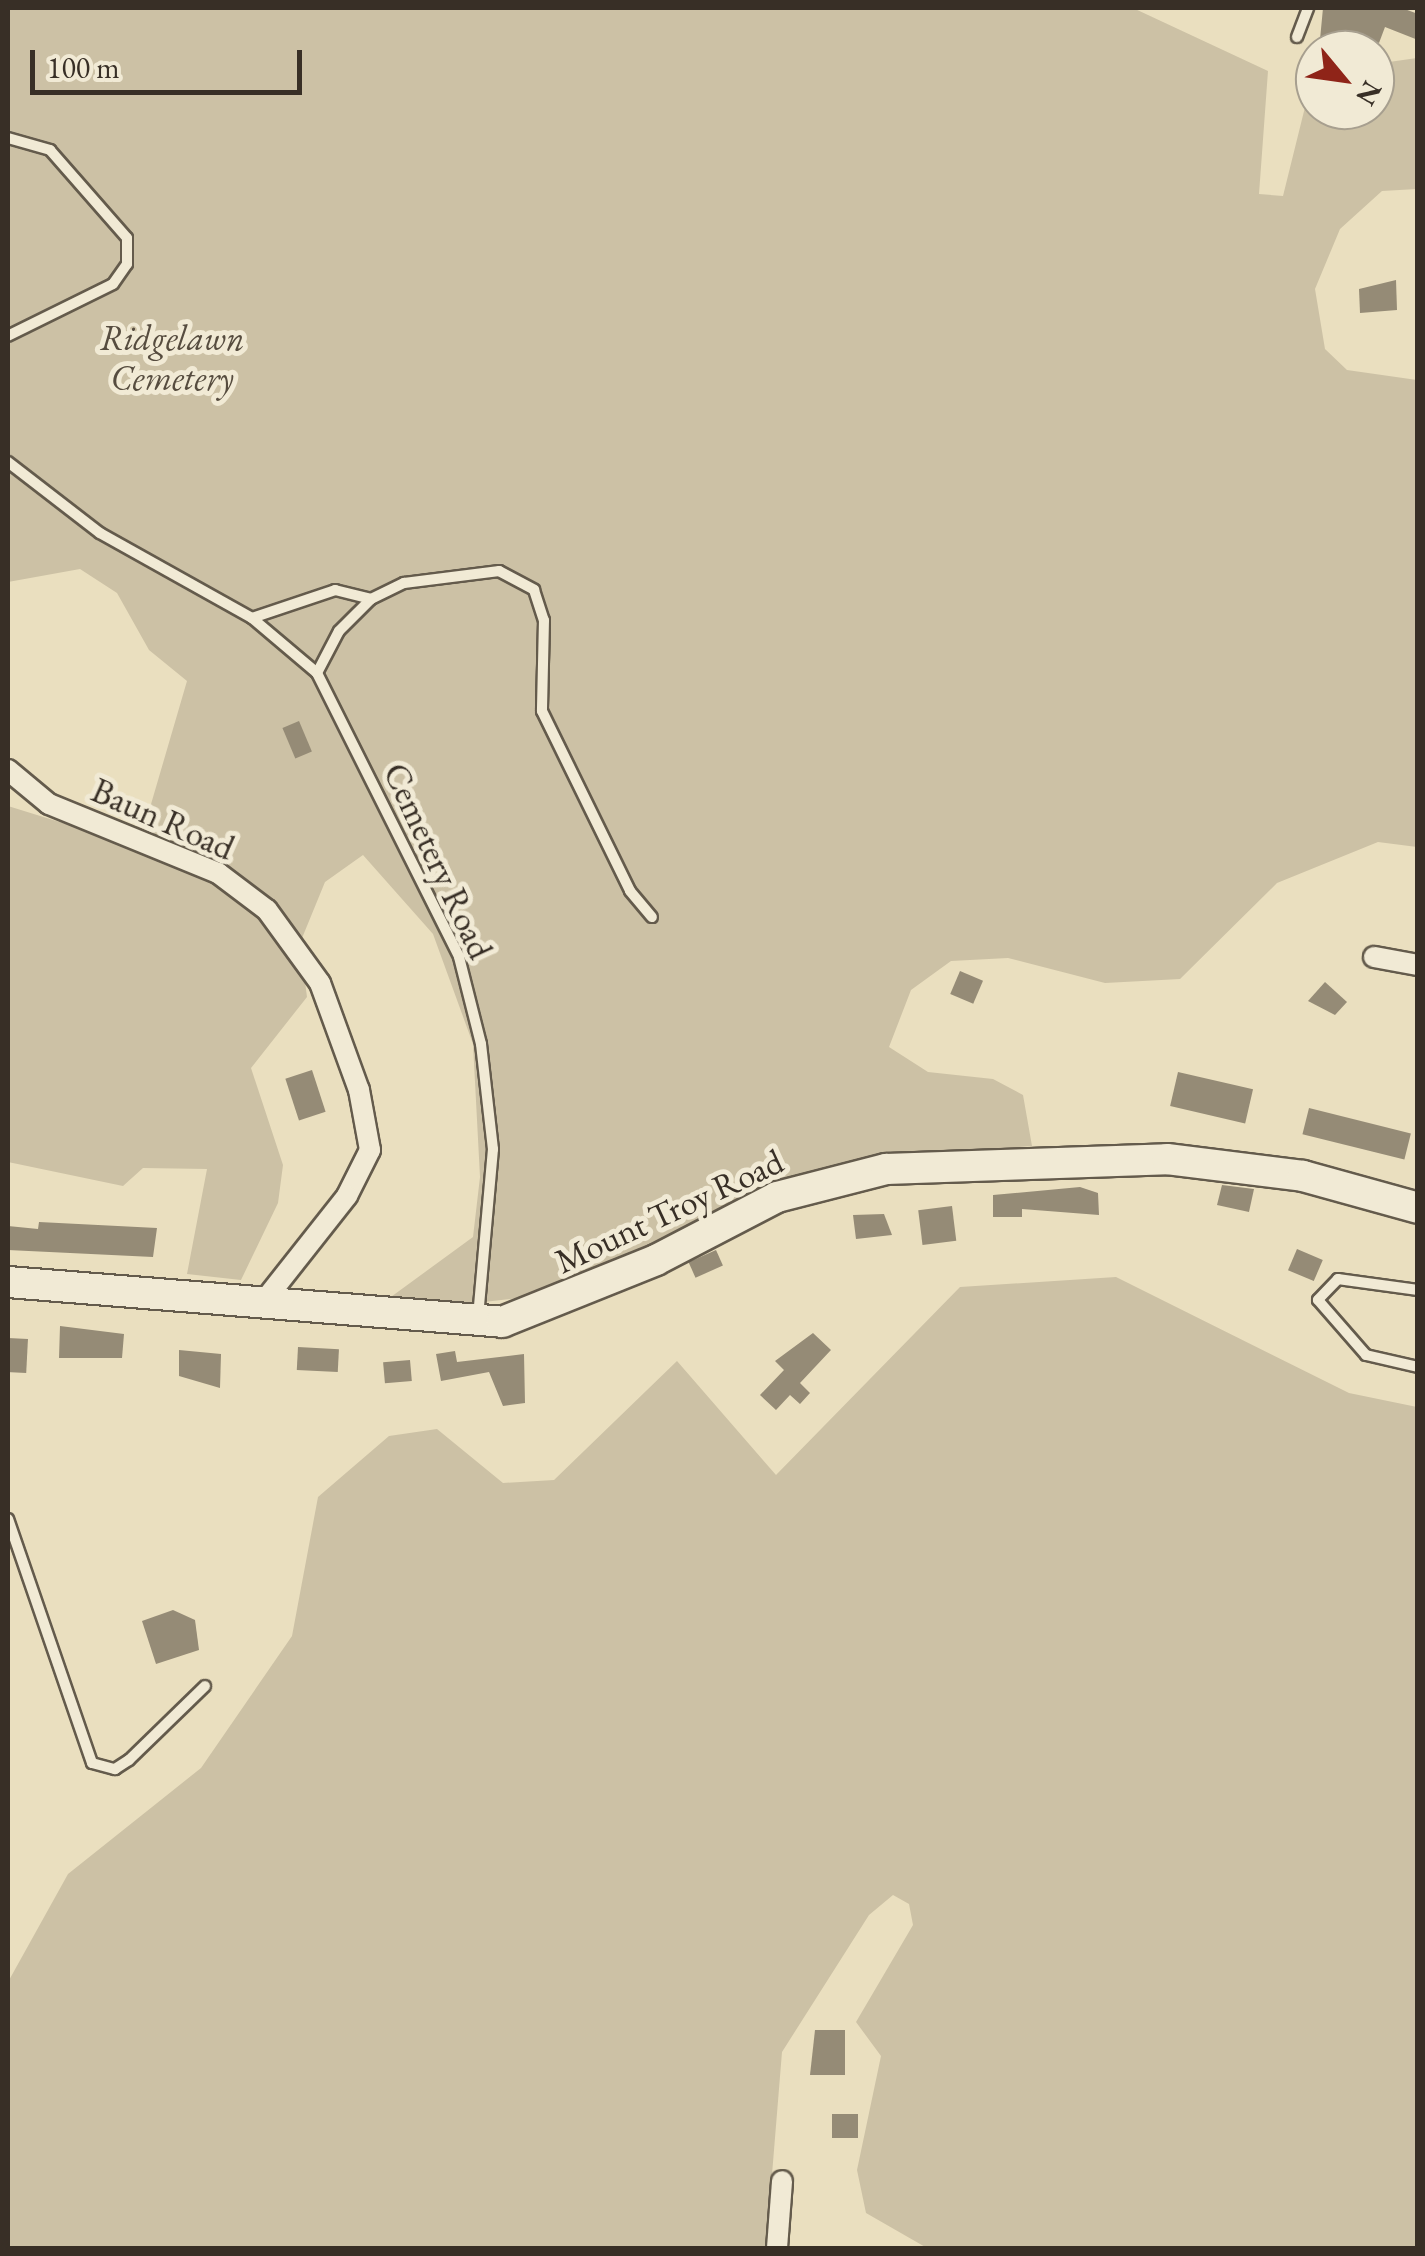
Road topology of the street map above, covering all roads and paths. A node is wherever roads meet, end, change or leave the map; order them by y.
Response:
1 (8, 138) edge
2 (8, 336) edge
3 (8, 462) edge
4 (371, 599) junction
5 (252, 618) junction
6 (317, 674) junction
7 (8, 770) edge
8 (652, 917) dead end
9 (1374, 957) dead end
10 (1418, 965) edge
11 (1418, 1208) edge
12 (8, 1282) edge
13 (1418, 1290) edge
14 (264, 1302) junction
15 (478, 1319) junction
16 (1418, 1367) edge
17 (8, 1519) edge
18 (204, 1686) dead end
19 (782, 2181) dead end
20 (778, 2248) edge

1 - 2 lane
3 - 5 lane, Cemetery Road
4 - 5 lane
4 - 6 lane
4 - 8 lane
5 - 6 lane, Cemetery Road
6 - 15 lane, Cemetery Road
7 - 14 street, Baun Road
9 - 10 street
11 - 15 street, Mount Troy Road
12 - 14 street, Mount Troy Road
13 - 16 lane
14 - 15 street, Mount Troy Road
17 - 18 lane
19 - 20 street

